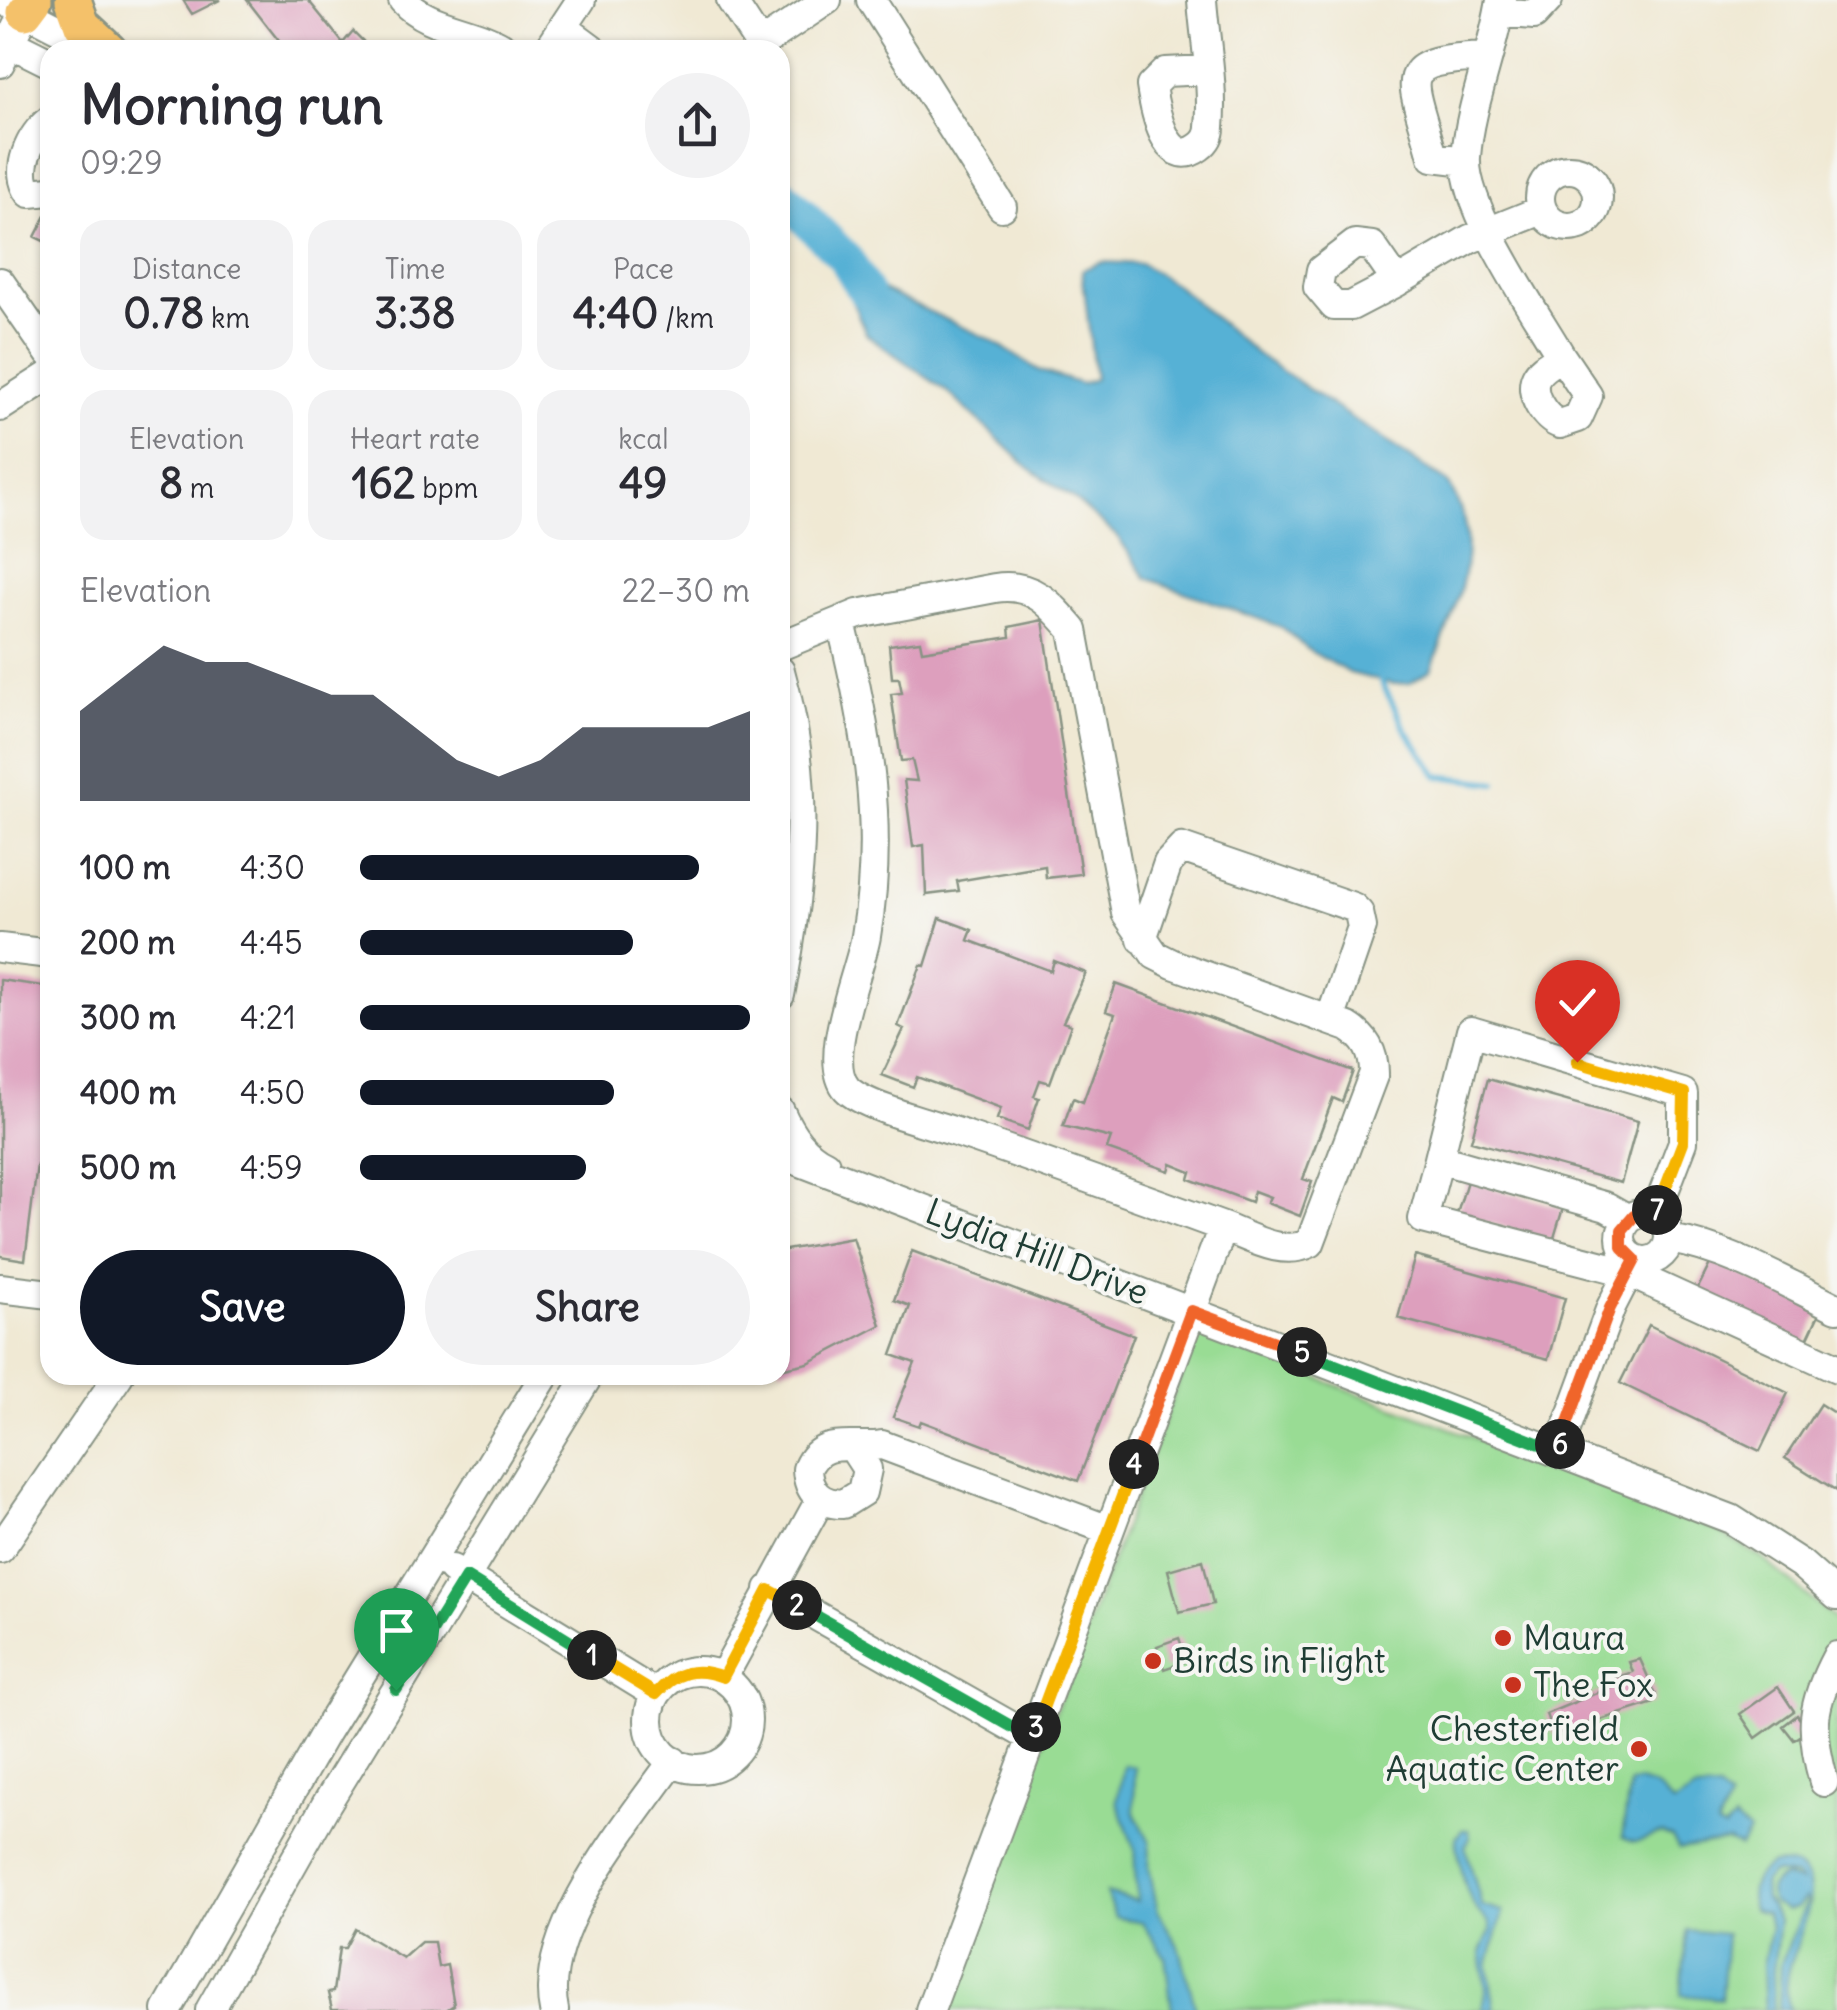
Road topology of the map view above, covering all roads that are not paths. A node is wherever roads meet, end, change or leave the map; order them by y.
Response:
1 (73, 0) edge
2 (403, 0) edge
3 (581, 0) edge
4 (730, 0) edge
5 (826, 0) edge
6 (1202, 0) edge
7 (1548, 0) edge
8 (874, 1) edge
9 (1500, 6) edge
10 (14, 22) edge
11 (556, 39) edge
12 (69, 40) edge
13 (99, 40) edge
14 (492, 40) edge
15 (757, 40) edge
16 (767, 40) edge
17 (40, 52) edge
18 (1488, 57) junction
19 (1207, 70) dead end
20 (40, 130) edge
21 (1466, 161) junction
22 (40, 192) edge
23 (1002, 207) dead end
24 (1542, 210) dead end
25 (1490, 230) junction
26 (0, 282) edge
27 (1397, 282) dead end
28 (40, 340) edge
29 (1561, 356) dead end
30 (40, 381) edge
31 (0, 407) edge
32 (841, 622) junction
33 (790, 642) edge
34 (790, 726) edge
35 (1142, 939) junction
36 (790, 943) edge
37 (0, 948) edge
38 (40, 953) edge
39 (1330, 1020) junction
40 (790, 1130) edge
41 (790, 1158) edge
42 (1439, 1159) junction
43 (889, 1195) junction
44 (1651, 1224) junction
45 (1223, 1227) junction
46 (1631, 1266) junction
47 (0, 1288) edge
48 (40, 1292) edge
49 (1837, 1308) edge
50 (1191, 1311) junction
51 (1837, 1368) edge
52 (112, 1385) edge
53 (539, 1385) edge
54 (583, 1385) edge
55 (854, 1450) junction
56 (1558, 1451) junction
57 (820, 1500) junction
58 (1109, 1530) junction
59 (0, 1549) edge
60 (433, 1558) junction
61 (466, 1577) junction
62 (769, 1590) junction
63 (1837, 1596) edge
64 (1837, 1656) edge
65 (723, 1677) junction
66 (656, 1694) junction
67 (1032, 1738) junction
68 (673, 1761) junction
69 (1824, 1782) dead end
70 (177, 2006) edge
71 (210, 2010) edge
72 (554, 2010) edge
73 (930, 2010) edge

1 - 13 main road
2 - 14 street
3 - 11 street
4 - 15 street
5 - 16 street
6 - 19 street
7 - 9 street
8 - 23 street
9 - 18 street
10 - 12 street
10 - 17 street
18 - 21 street
18 - 21 street
20 - 22 street
21 - 25 street
24 - 25 street
25 - 27 street
25 - 29 street
26 - 28 street
30 - 31 street
32 - 33 street
32 - 35 street
32 - 45 street
34 - 36 street
35 - 39 street
35 - 39 street
37 - 38 street
39 - 45 street
40 - 43 street
41 - 43 street, Lydia Hill Drive
42 - 44 street
42 - 44 street
42 - 46 street
43 - 50 street, Lydia Hill Drive
44 - 46 street
44 - 46 street
44 - 49 street
45 - 50 street
46 - 51 street
46 - 56 street
47 - 48 street
50 - 56 street, Lydia Hill Drive
50 - 58 street
52 - 59 street
53 - 60 street
54 - 61 street
55 - 57 street
55 - 57 street
55 - 58 street
56 - 63 street, Lydia Hill Drive
57 - 62 street
58 - 67 street
60 - 61 street
60 - 70 street
61 - 66 street
61 - 71 street
62 - 65 street
62 - 67 street
64 - 69 street
65 - 66 street
65 - 68 street
66 - 68 street
67 - 73 street
68 - 72 street

